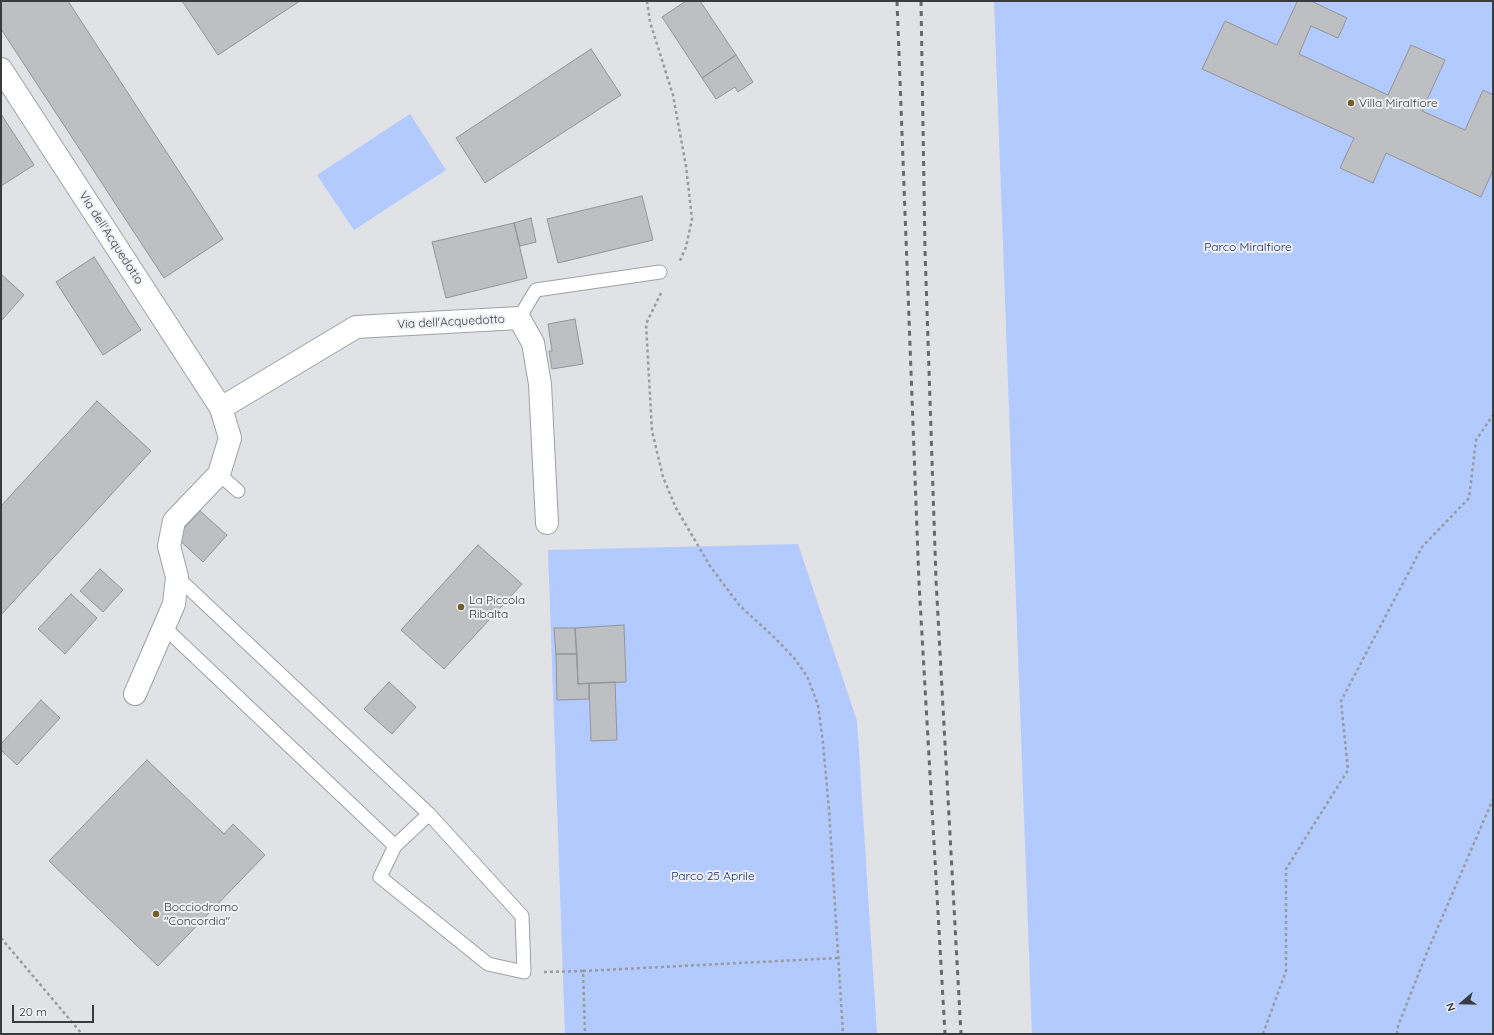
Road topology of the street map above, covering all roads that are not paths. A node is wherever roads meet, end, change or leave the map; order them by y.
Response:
1 (1, 69) edge
2 (660, 272) dead end
3 (520, 318) junction
4 (221, 408) junction
5 (219, 474) junction
6 (238, 491) dead end
7 (547, 523) dead end
8 (177, 577) junction
9 (164, 627) junction
10 (135, 694) dead end
11 (429, 814) junction
12 (395, 846) junction

1 - 4 street, Via dell'Acquedotto
2 - 3 lane
3 - 4 street, Via dell'Acquedotto
3 - 7 street, Via dell'Acquedotto
4 - 5 street, Via dell'Acquedotto
5 - 6 lane
5 - 8 street, Via dell'Acquedotto
8 - 9 street, Via dell'Acquedotto
8 - 11 lane
9 - 10 street, Via dell'Acquedotto
9 - 12 lane
11 - 12 lane
11 - 12 lane

